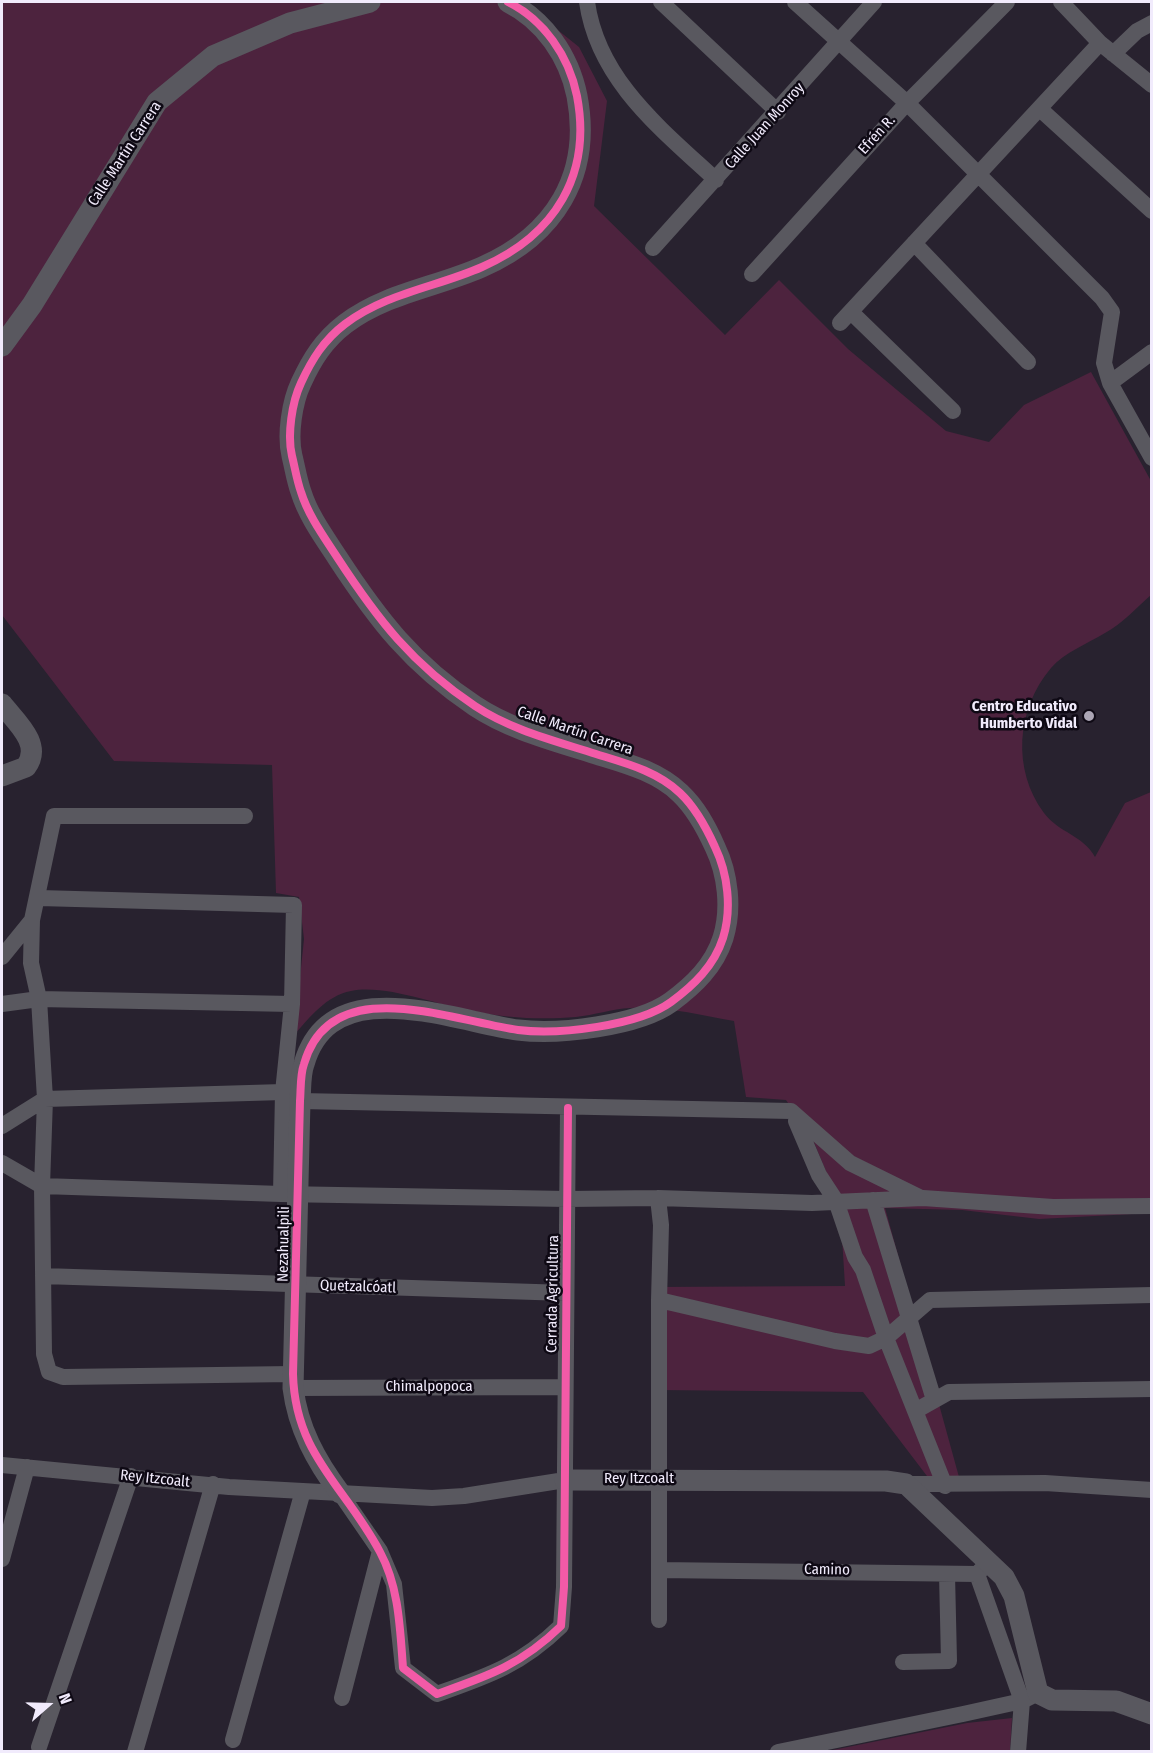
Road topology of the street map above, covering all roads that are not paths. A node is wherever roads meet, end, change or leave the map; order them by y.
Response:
1 (370, 2) edge
2 (508, 2) edge
3 (587, 2) edge
4 (661, 2) edge
5 (795, 2) edge
6 (874, 2) edge
7 (1007, 2) edge
8 (1061, 2) edge
9 (1152, 23) edge
10 (839, 42) junction
11 (1106, 49) junction
12 (1152, 85) edge
13 (907, 103) junction
14 (1040, 109) junction
15 (777, 112) junction
16 (977, 174) junction
17 (716, 180) junction
18 (1152, 211) edge
19 (914, 243) junction
20 (653, 248) dead end
21 (752, 273) dead end
22 (2, 346) edge
23 (1152, 352) edge
24 (1028, 362) dead end
25 (1110, 383) junction
26 (953, 411) dead end
27 (1152, 458) edge
28 (2, 704) edge
29 (2, 776) edge
30 (245, 816) dead end
31 (39, 898) junction
32 (32, 920) junction
33 (2, 957) edge
34 (39, 999) junction
35 (2, 1004) edge
36 (292, 1004) junction
37 (291, 1097) junction
38 (45, 1099) junction
39 (568, 1108) junction
40 (791, 1111) junction
41 (2, 1126) edge
42 (2, 1163) edge
43 (42, 1186) junction
44 (289, 1194) junction
45 (658, 1198) junction
46 (923, 1198) junction
47 (567, 1199) junction
48 (873, 1200) junction
49 (836, 1201) junction
50 (1152, 1206) edge
51 (43, 1276) junction
52 (297, 1286) junction
53 (566, 1293) junction
54 (1152, 1295) edge
55 (659, 1300) junction
56 (910, 1317) junction
57 (886, 1338) junction
58 (293, 1381) junction
59 (565, 1387) junction
60 (1152, 1389) edge
61 (934, 1400) junction
62 (917, 1410) junction
63 (2, 1465) edge
64 (27, 1467) junction
65 (131, 1476) junction
66 (659, 1479) junction
67 (565, 1480) junction
68 (213, 1484) junction
69 (906, 1484) junction
70 (945, 1486) junction
71 (1152, 1490) edge
72 (303, 1491) junction
73 (340, 1493) junction
74 (18, 1496) junction
75 (2, 1518) edge
76 (380, 1551) junction
77 (2, 1559) edge
78 (983, 1568) junction
79 (659, 1570) junction
80 (947, 1574) junction
81 (659, 1620) dead end
82 (903, 1662) dead end
83 (1030, 1697) junction
84 (342, 1698) dead end
85 (1152, 1714) edge
86 (233, 1740) dead end
87 (39, 1747) dead end
88 (135, 1752) edge
89 (778, 1752) edge
90 (1018, 1752) edge

1 - 22 street, Calle Martín Carrera
2 - 37 street, Calle Martín Carrera
3 - 17 street
4 - 15 street
5 - 10 street
6 - 10 street, Calle Juan Monroy
7 - 13 street, Efrén R.
8 - 11 street
9 - 11 street
10 - 13 street
10 - 15 street, Calle Juan Monroy
11 - 12 street
11 - 14 street
13 - 16 street
13 - 21 street, Efrén R.
14 - 16 street
14 - 18 street
15 - 17 street, Calle Juan Monroy
16 - 19 street
16 - 25 street
17 - 20 street, Calle Juan Monroy
19 - 24 street
19 - 26 street
23 - 25 street
25 - 27 street
28 - 29 street
30 - 31 street
31 - 32 street
31 - 36 street
32 - 33 street
32 - 34 street
34 - 35 street
34 - 36 street
34 - 38 street
36 - 37 street
37 - 38 street
37 - 39 street
37 - 44 street, Nezahualpili
38 - 41 street
38 - 43 street
39 - 40 street
39 - 47 street, Cerrada Agricultura
40 - 46 street
40 - 49 street
42 - 43 street
43 - 44 street
43 - 51 street
44 - 47 street
44 - 52 street, Nezahualpili
45 - 47 street
45 - 49 street
45 - 55 street
46 - 48 street
46 - 50 street
47 - 53 street, Cerrada Agricultura
48 - 49 street
48 - 56 street
49 - 57 street
51 - 52 street, Quetzalcóatl
51 - 58 street, Chimalpopoca
52 - 53 street, Quetzalcóatl
52 - 58 street, Nezahualpili
53 - 59 street, Cerrada Agricultura
54 - 56 street
55 - 57 street
55 - 66 street
56 - 57 street
56 - 61 street
57 - 62 street
58 - 59 street, Chimalpopoca
58 - 73 street, Nezahualpili
59 - 67 street, Cerrada Agricultura
60 - 61 street
61 - 62 street
62 - 70 street
63 - 64 street, Rey Itzcoalt
64 - 65 street, Rey Itzcoalt
64 - 74 street
65 - 68 street, Rey Itzcoalt
65 - 87 street
66 - 67 street, Rey Itzcoalt
66 - 69 street, Rey Itzcoalt
66 - 79 street
67 - 73 street, Rey Itzcoalt
67 - 76 street, Cerrada Agricultura
68 - 72 street, Rey Itzcoalt
68 - 88 street
69 - 70 street
69 - 78 street
70 - 71 street
72 - 73 street, Rey Itzcoalt
72 - 86 street
73 - 76 street
74 - 75 street
74 - 77 street
76 - 84 street
78 - 80 street, Camino
78 - 83 street
79 - 80 street, Camino
79 - 81 street
80 - 82 street
83 - 85 street
83 - 89 street
83 - 90 street

